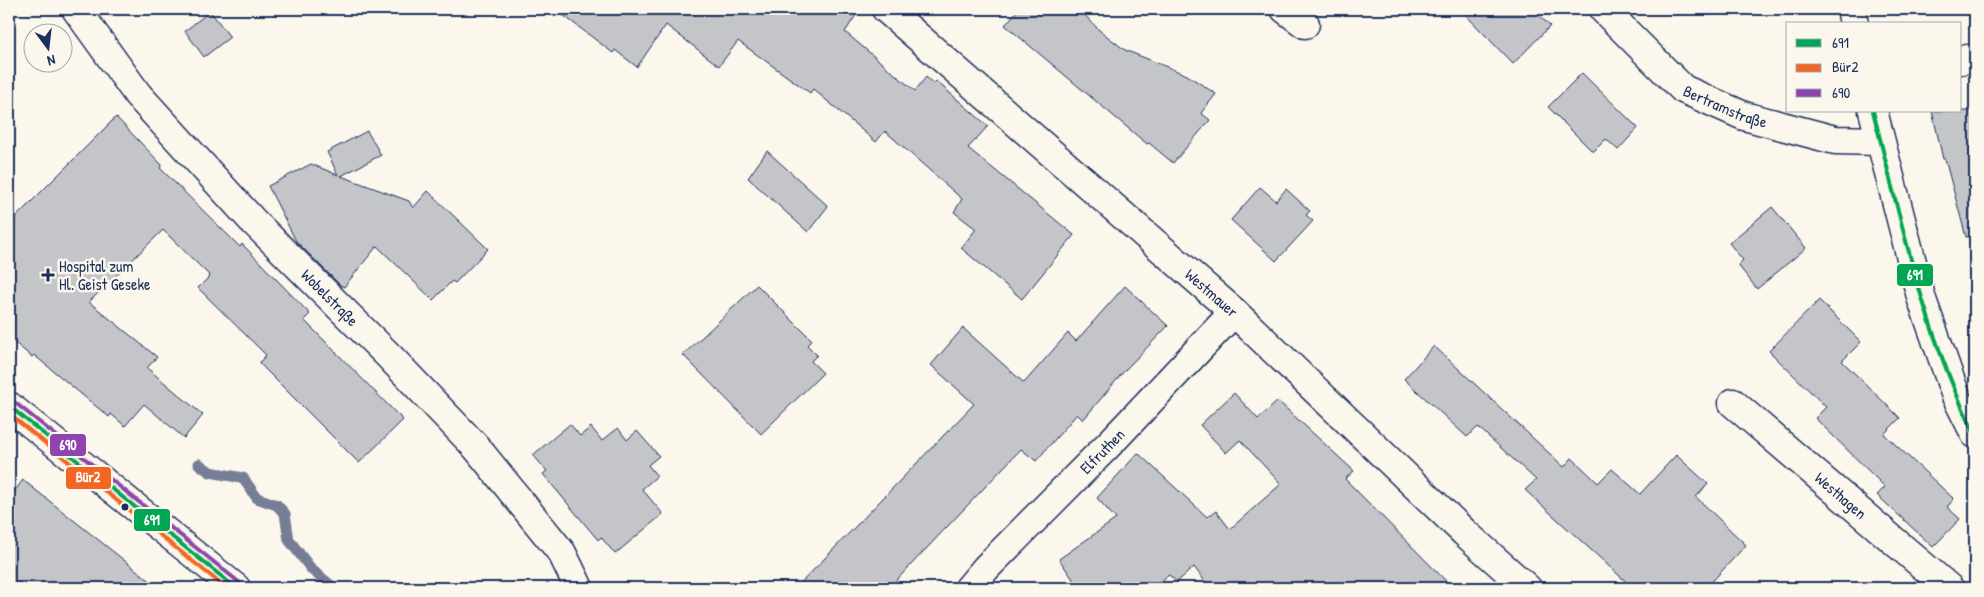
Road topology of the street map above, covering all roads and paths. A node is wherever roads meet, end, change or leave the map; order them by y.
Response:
1 (76, 9) edge
2 (886, 9) edge
3 (1603, 9) edge
4 (1851, 9) edge
5 (1854, 22) edge
6 (1975, 58) edge
7 (1962, 60) edge
8 (1873, 112) edge
9 (1879, 141) junction
10 (1234, 312) junction
11 (1733, 403) dead end
12 (9, 406) edge
13 (1975, 434) edge
14 (236, 588) edge
15 (579, 588) edge
16 (970, 588) edge
17 (1527, 588) edge
18 (1949, 588) edge

1 - 15 street, Wobelstraße
2 - 10 street, Westmauer
3 - 9 street, Bertramstraße
4 - 5 street
6 - 7 street
8 - 9 street
9 - 13 street
10 - 16 street, Elfruthen
10 - 17 street, Westmauer
11 - 18 street, Westhagen
12 - 14 street

